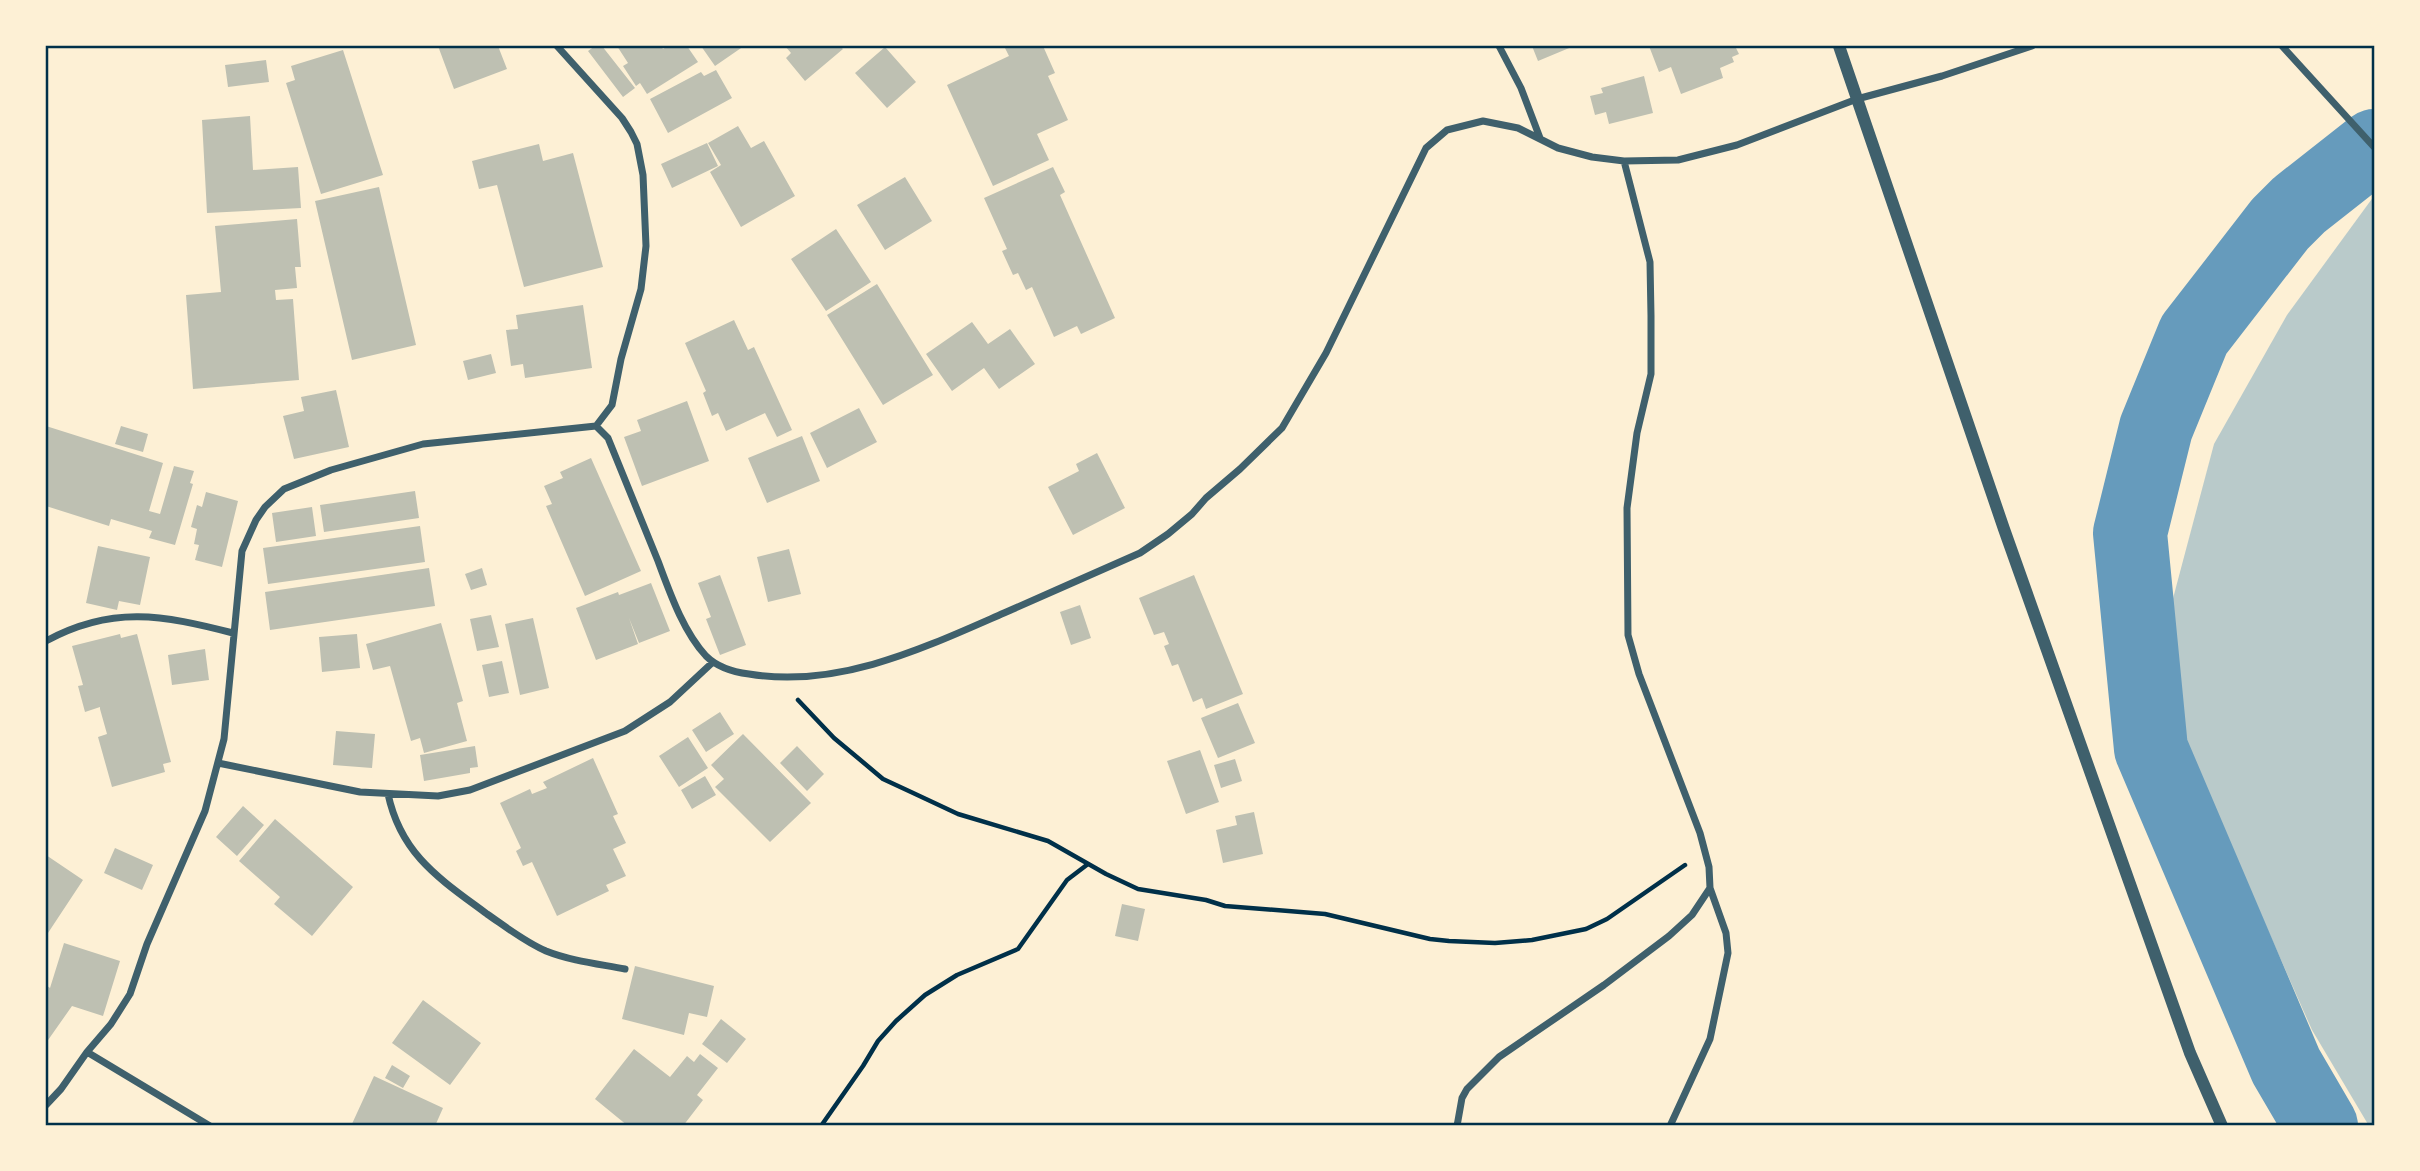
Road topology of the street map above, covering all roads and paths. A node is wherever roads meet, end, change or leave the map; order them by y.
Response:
1 (557, 46) edge
2 (1499, 46) edge
3 (1839, 46) edge
4 (2032, 46) edge
5 (2282, 46) edge
6 (1857, 99) junction
7 (1540, 139) junction
8 (2375, 147) edge
9 (1623, 161) junction
10 (596, 426) junction
11 (233, 632) junction
12 (46, 641) edge
13 (713, 662) junction
14 (787, 678) junction
15 (218, 762) junction
16 (388, 794) junction
17 (1704, 851) junction
18 (1088, 863) junction
19 (1710, 888) junction
20 (625, 969) dead end
21 (87, 1052) junction
22 (46, 1105) edge
23 (210, 1125) edge
24 (821, 1125) edge
25 (1457, 1125) edge
26 (1670, 1125) edge
27 (2222, 1125) edge

1 - 10 street
2 - 7 street
3 - 6 street
4 - 6 street
5 - 8 street
6 - 9 street
6 - 27 street
7 - 9 street
7 - 14 street
9 - 17 street
10 - 11 street
10 - 13 street
11 - 12 street
11 - 15 street
13 - 14 street
13 - 16 street
14 - 18 path
15 - 16 street
15 - 21 street
16 - 20 street
17 - 18 path
17 - 19 street
18 - 24 path
19 - 25 street
19 - 26 street
21 - 22 street
21 - 23 street

